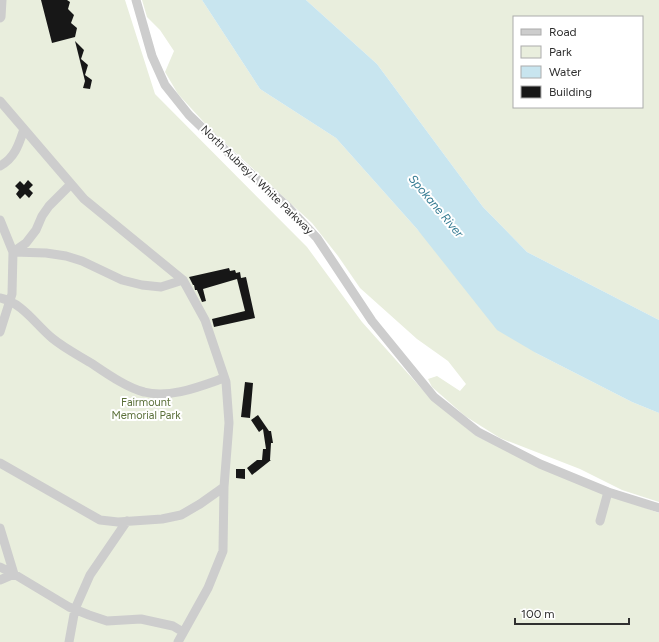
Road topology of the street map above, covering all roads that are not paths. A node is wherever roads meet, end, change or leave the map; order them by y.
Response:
1 (2, 0) edge
2 (136, 0) edge
3 (0, 18) edge
4 (0, 101) edge
5 (24, 129) junction
6 (0, 166) edge
7 (71, 184) junction
8 (0, 220) edge
9 (13, 252) junction
10 (183, 280) junction
11 (0, 298) edge
12 (10, 300) junction
13 (0, 332) edge
14 (224, 378) junction
15 (0, 463) edge
16 (224, 487) junction
17 (608, 492) junction
18 (659, 508) edge
19 (127, 521) junction
20 (600, 522) dead end
21 (0, 528) edge
22 (0, 568) edge
23 (14, 574) junction
24 (0, 580) edge
25 (75, 609) junction
26 (183, 632) junction
27 (69, 642) edge
28 (178, 642) edge

1 - 3 street
2 - 17 street, North Aubrey L White Parkway
4 - 5 street
5 - 6 street
5 - 7 street
7 - 9 street
7 - 10 street
8 - 9 street
9 - 10 street
9 - 12 street
10 - 14 street
11 - 12 street
12 - 13 street
12 - 14 street
14 - 16 street
15 - 19 street
16 - 19 street
16 - 26 street
17 - 18 street, North Aubrey L White Parkway
17 - 20 street
19 - 25 street
21 - 23 street
22 - 23 street
23 - 24 street
23 - 25 street
25 - 26 street
25 - 27 street
26 - 28 street

